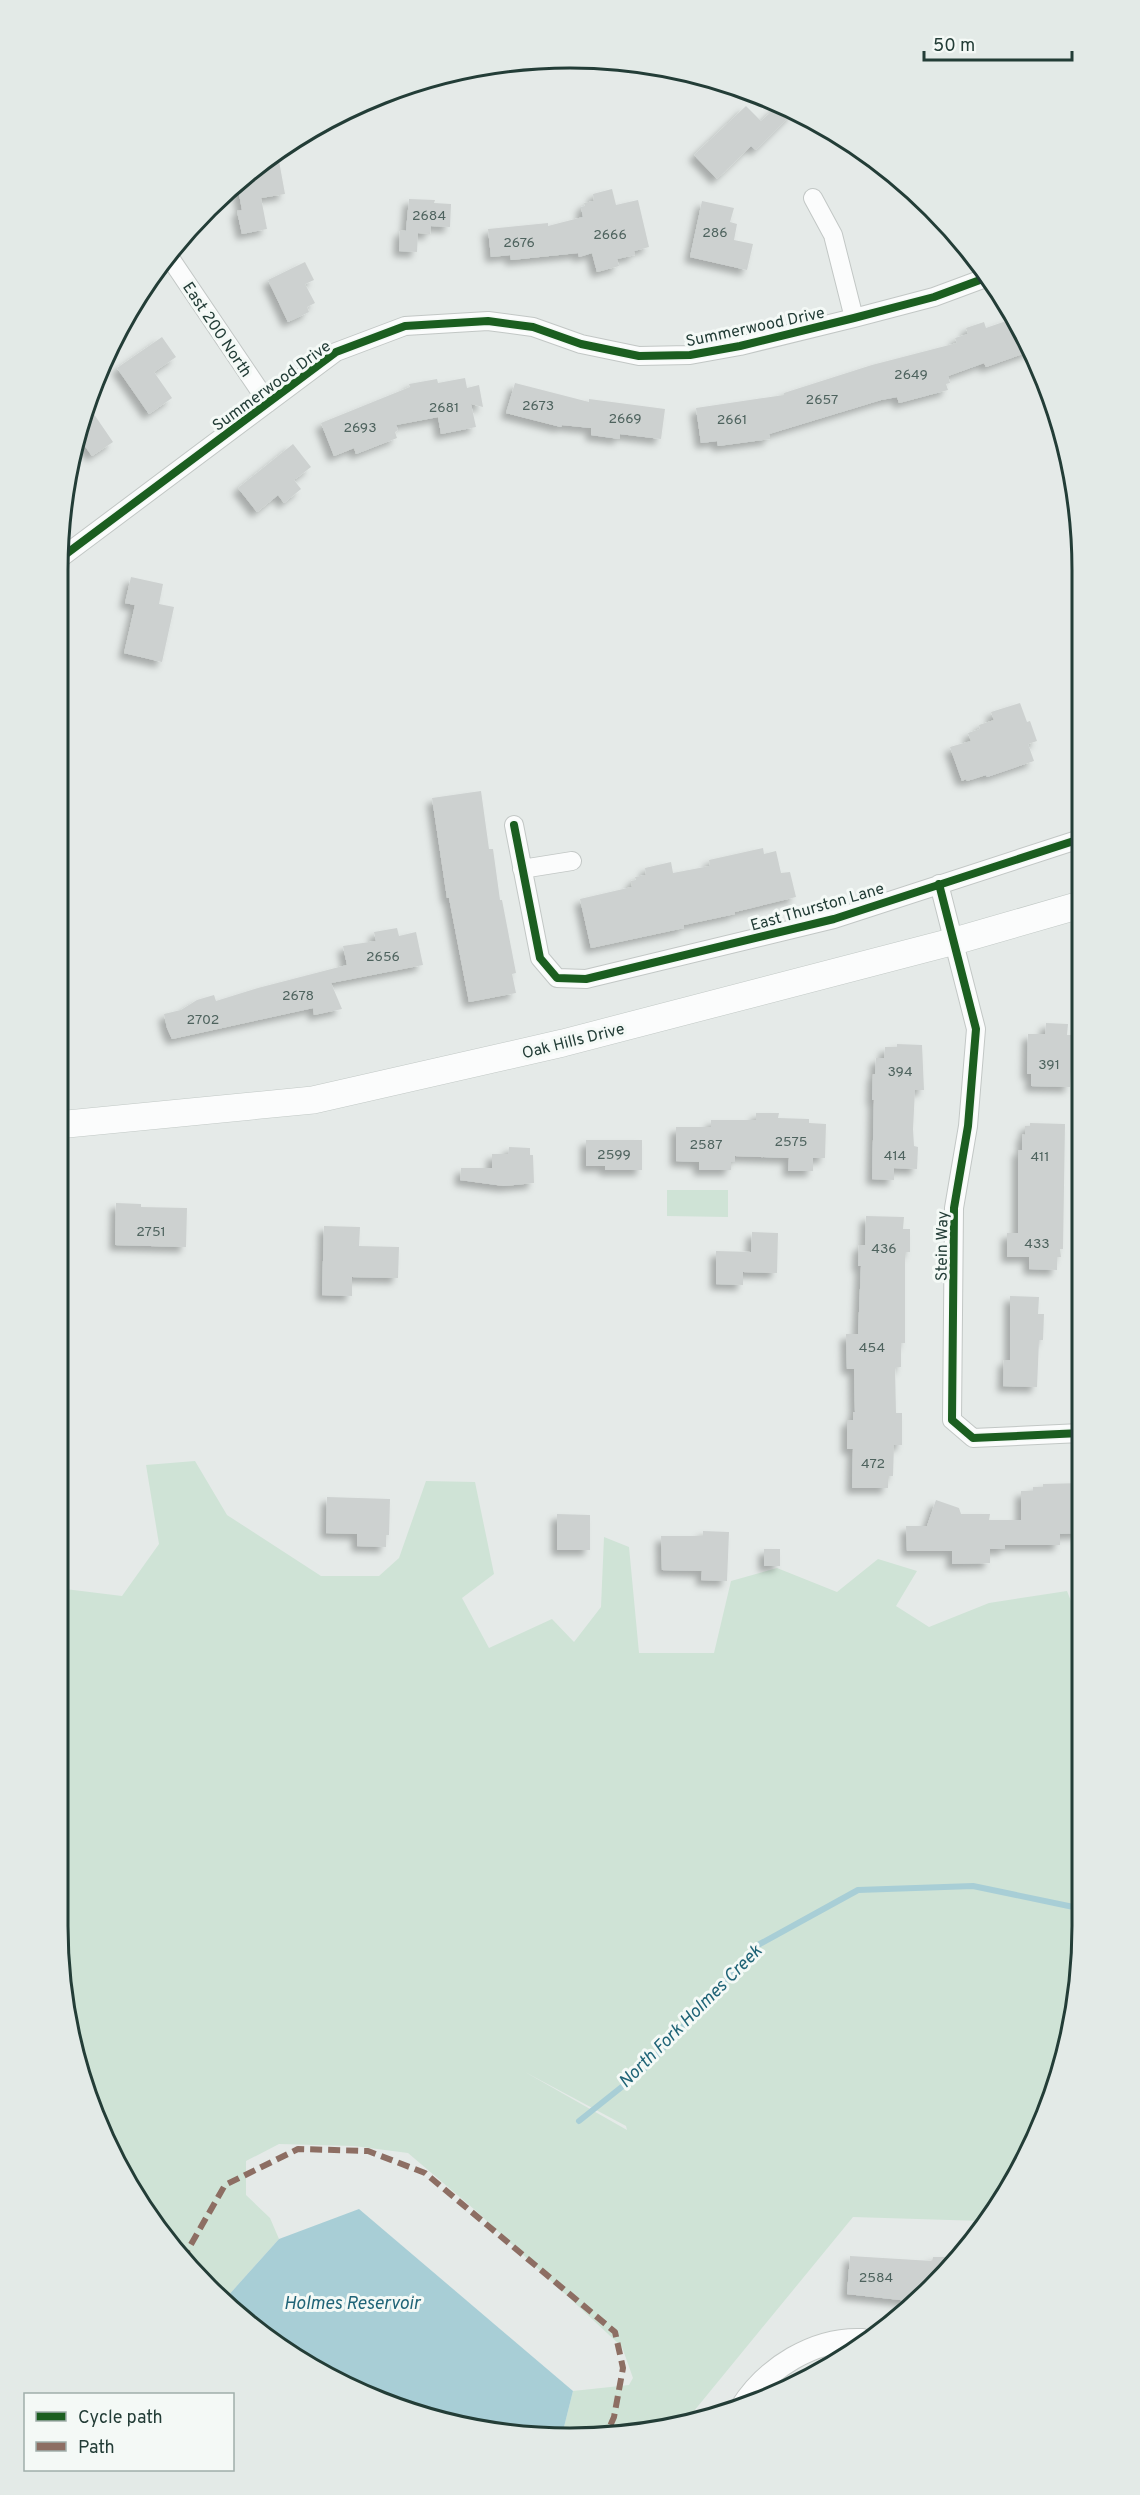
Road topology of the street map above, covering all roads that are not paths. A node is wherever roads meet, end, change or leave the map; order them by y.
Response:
1 (813, 198) dead end
2 (173, 262) edge
3 (980, 280) edge
4 (854, 318) junction
5 (268, 403) junction
6 (69, 552) edge
7 (514, 825) dead end
8 (1072, 842) edge
9 (572, 861) dead end
10 (522, 868) junction
11 (939, 884) junction
12 (1072, 907) edge
13 (955, 941) junction
14 (68, 1124) edge
15 (1072, 1433) edge
16 (851, 2342) edge
17 (752, 2393) edge

1 - 4 street
2 - 5 street, East 200 North
3 - 4 street, Summerwood Drive
4 - 5 street, Summerwood Drive
5 - 6 street, Summerwood Drive
7 - 10 street
8 - 11 street, East Thurston Lane
9 - 10 street
10 - 11 street, East Thurston Lane
11 - 13 street, Stein Way
12 - 13 main road, Oak Hills Drive
13 - 14 main road, Oak Hills Drive
13 - 15 street, Stein Way
16 - 17 street

